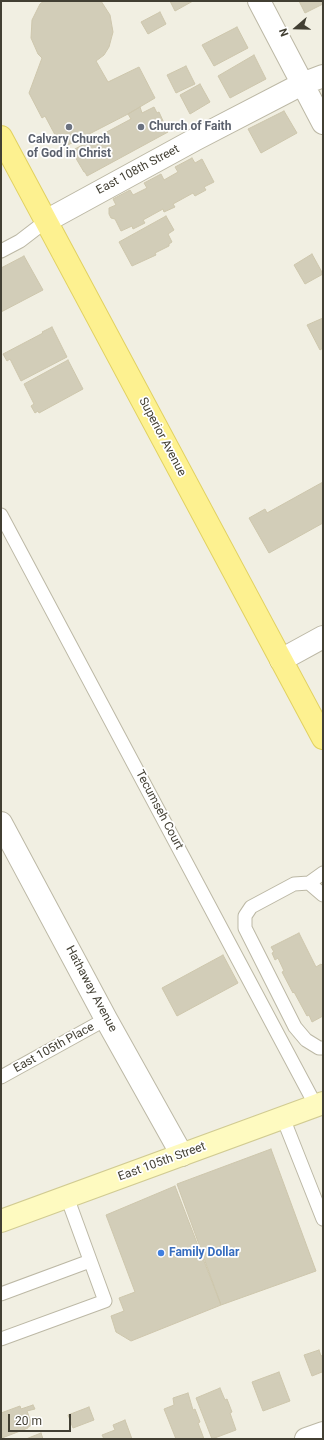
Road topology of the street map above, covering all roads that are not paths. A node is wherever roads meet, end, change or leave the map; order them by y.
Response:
1 (259, 1) edge
2 (323, 76) edge
3 (302, 84) junction
4 (323, 123) edge
5 (1, 137) edge
6 (46, 221) junction
7 (1, 251) edge
8 (1, 515) edge
9 (323, 637) edge
10 (281, 660) junction
11 (323, 738) edge
12 (1, 823) edge
13 (323, 873) edge
14 (309, 883) junction
15 (323, 895) edge
16 (106, 1018) junction
17 (323, 1048) edge
18 (1, 1077) edge
19 (320, 1104) edge
20 (283, 1118) junction
21 (182, 1155) junction
22 (317, 1185) edge
23 (67, 1197) junction
24 (323, 1219) edge
25 (1, 1221) edge
26 (90, 1261) junction
27 (1, 1294) edge
28 (1, 1340) edge
29 (323, 1433) edge
30 (306, 1439) edge

1 - 3 street
2 - 3 street, East 108th Street
3 - 4 street
3 - 6 street, East 108th Street
5 - 6 main road, Superior Avenue
6 - 7 lane, East 108th Street
6 - 10 main road, Superior Avenue
8 - 19 lane, Tecumseh Court
9 - 10 street
10 - 11 main road, Superior Avenue
12 - 16 street, Hathaway Avenue
13 - 14 lane
14 - 15 lane
14 - 17 lane
16 - 18 lane, East 105th Place
16 - 21 street, Hathaway Avenue
19 - 20 main road, East 105th Street
20 - 21 main road, East 105th Street
20 - 22 lane
21 - 23 main road, East 105th Street
22 - 24 lane
23 - 25 main road, East 105th Street
23 - 26 lane
26 - 27 lane
26 - 28 lane
29 - 30 street

